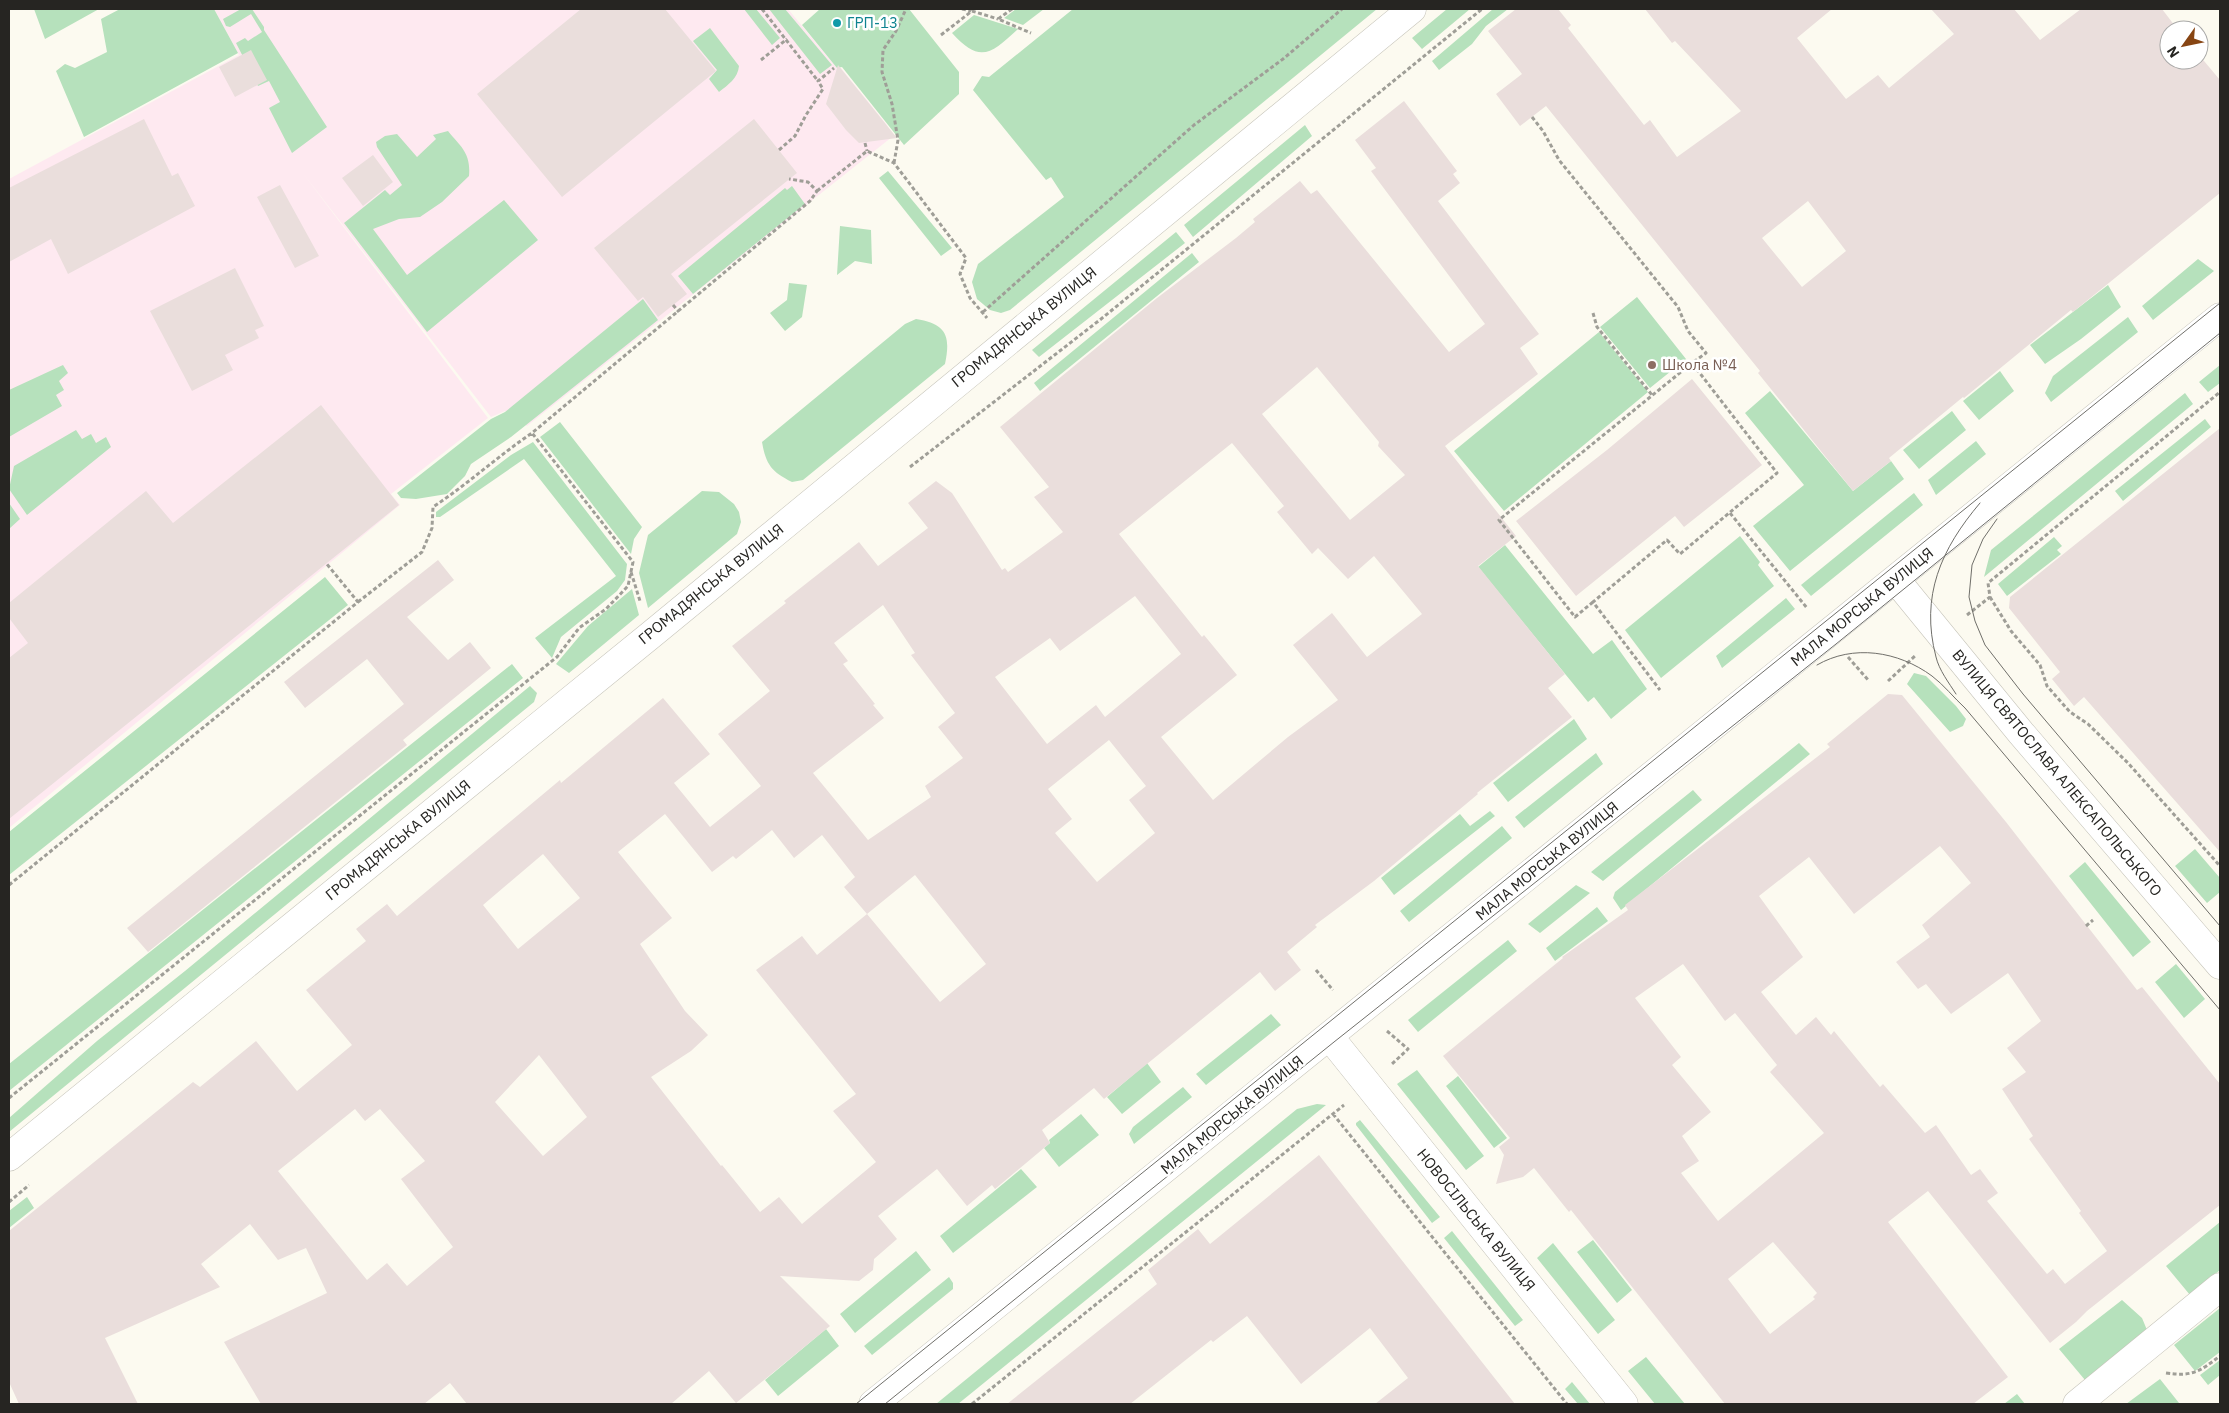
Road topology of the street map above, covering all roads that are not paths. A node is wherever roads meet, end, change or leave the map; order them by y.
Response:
1 (1412, 9) edge
2 (2220, 317) edge
3 (1896, 580) junction
4 (2220, 965) edge
5 (1329, 1036) junction
6 (9, 1157) edge
7 (2220, 1287) edge
8 (873, 1404) edge
9 (1624, 1404) edge
10 (2077, 1404) edge

1 - 6 street, ГРОМАДЯНСЬКА ВУЛИЦЯ
2 - 3 street, МАЛА МОРСЬКА ВУЛИЦЯ
3 - 4 street, ВУЛИЦЯ СВЯТОСЛАВА АЛЕКСАПОЛЬСЬКОГО
3 - 5 street, МАЛА МОРСЬКА ВУЛИЦЯ
5 - 8 street, МАЛА МОРСЬКА ВУЛИЦЯ
5 - 9 street, НОВОСІЛЬСЬКА ВУЛИЦЯ
7 - 10 street

